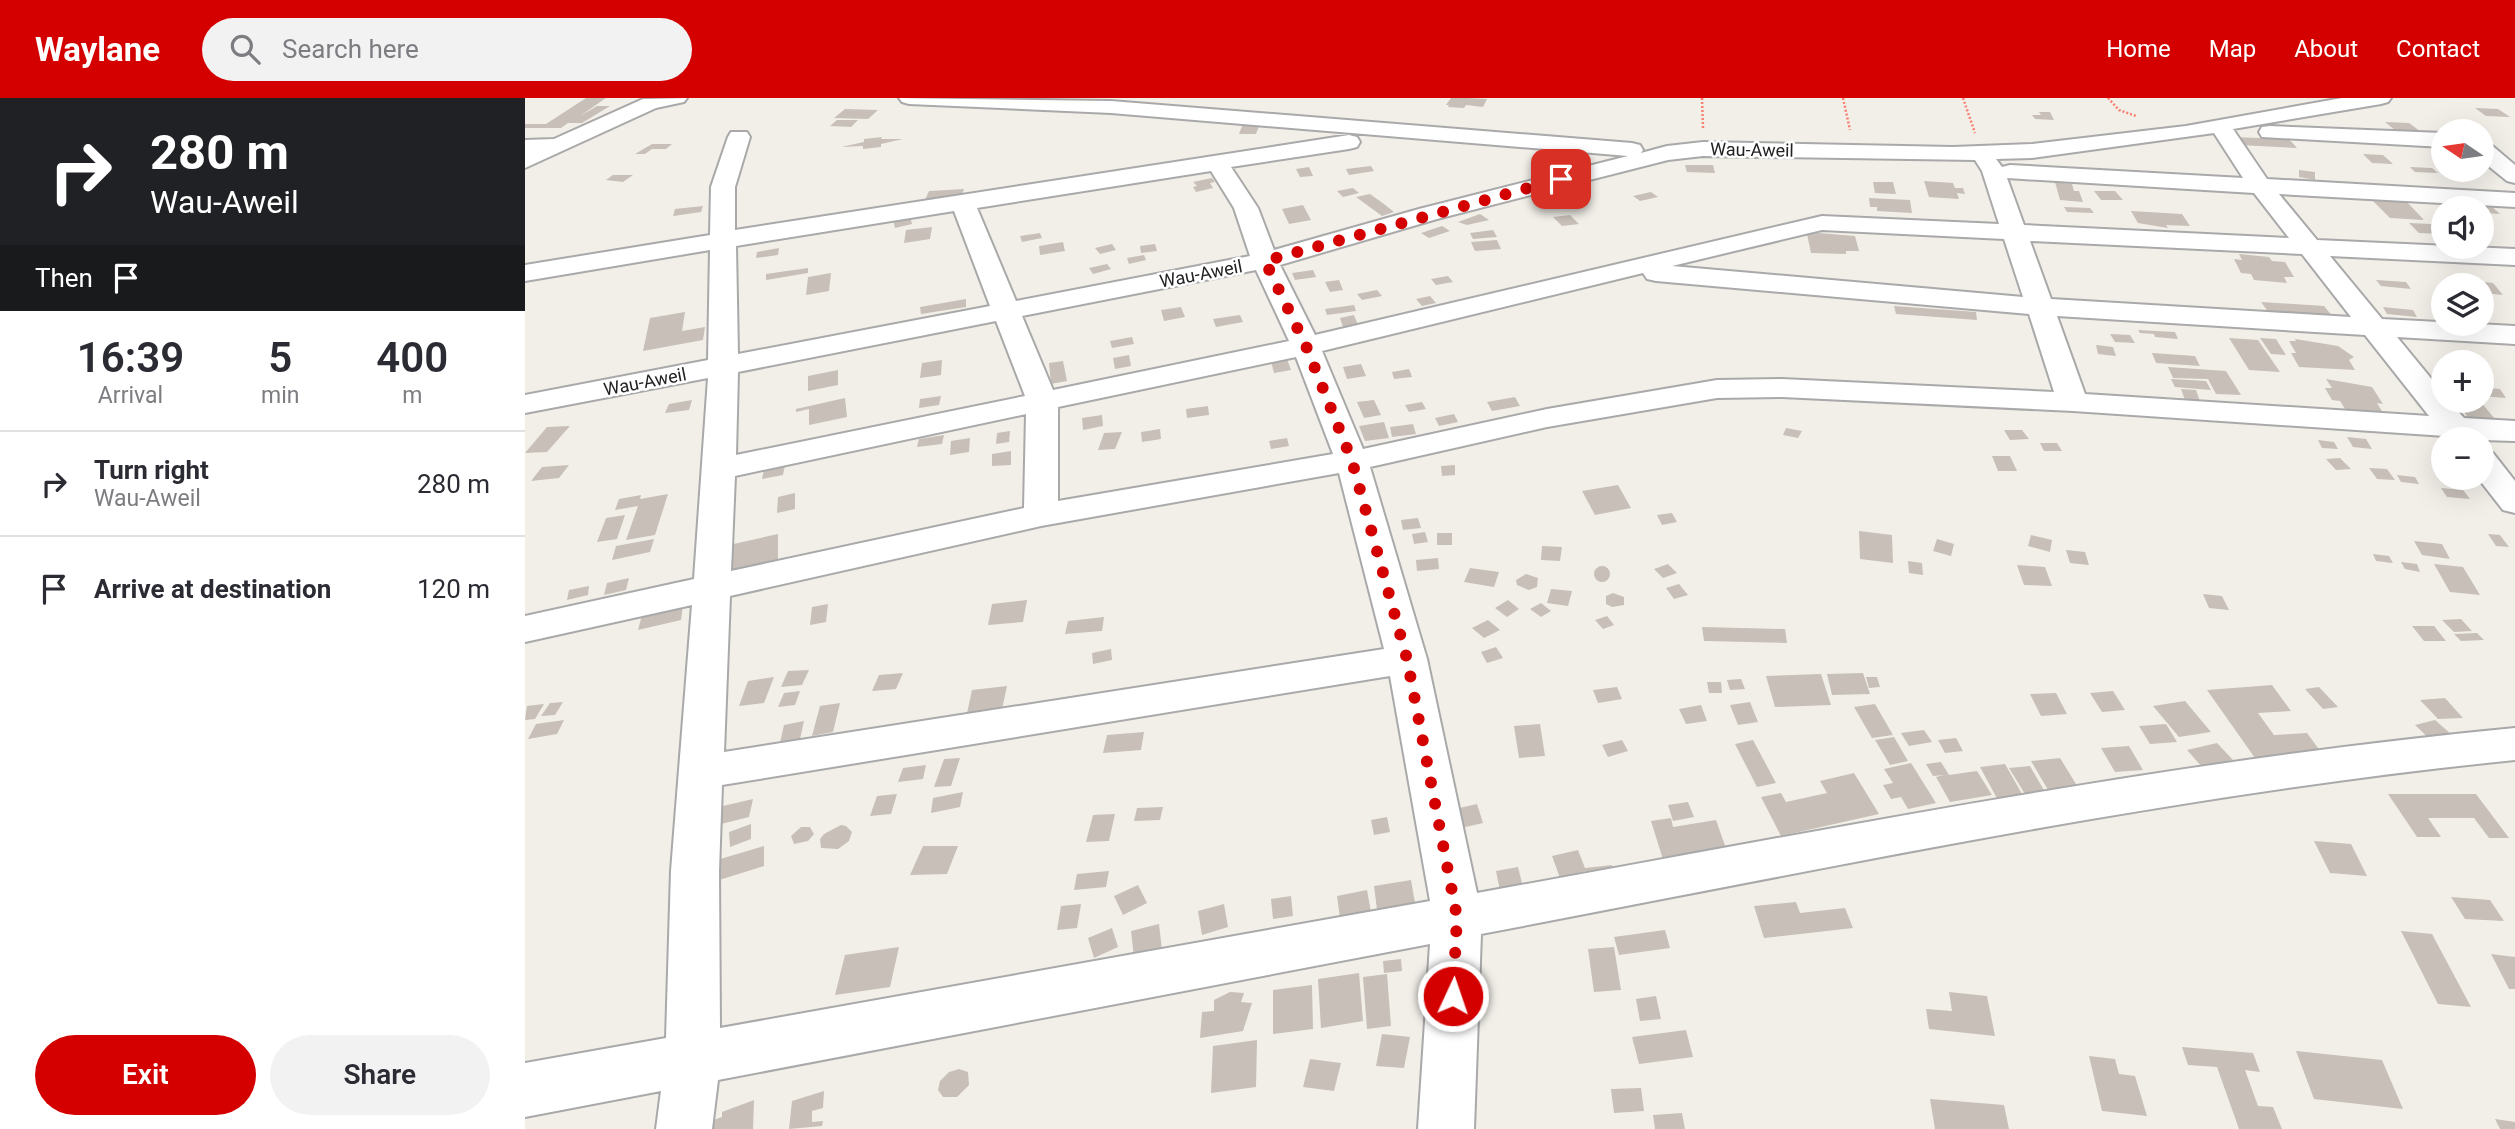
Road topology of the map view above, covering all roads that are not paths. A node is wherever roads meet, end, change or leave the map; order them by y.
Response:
1 (677, 98) edge
2 (909, 98) edge
3 (2381, 98) edge
4 (2215, 129) junction
5 (1399, 132) junction
6 (739, 137) dead end
7 (2431, 139) edge
8 (2494, 143) edge
9 (2504, 143) dead end
10 (558, 145) junction
11 (525, 147) edge
12 (1667, 153) junction
13 (2494, 159) edge
14 (525, 161) edge
15 (1988, 163) junction
16 (1218, 164) junction
17 (2515, 176) edge
18 (2259, 184) junction
19 (2515, 200) edge
20 (964, 203) junction
21 (2015, 233) junction
22 (722, 239) junction
23 (2309, 247) junction
24 (2515, 257) edge
25 (1265, 261) junction
26 (1622, 270) junction
27 (525, 273) edge
28 (2040, 307) junction
29 (1007, 312) junction
30 (2374, 326) junction
31 (2515, 335) edge
32 (1306, 346) junction
33 (723, 367) junction
34 (1042, 400) junction
35 (2073, 402) junction
36 (525, 404) edge
37 (2454, 427) edge
38 (2431, 431) edge
39 (2515, 431) edge
40 (2494, 432) edge
41 (1352, 461) junction
42 (719, 469) junction
43 (2494, 476) edge
44 (2515, 503) edge
45 (1041, 515) junction
46 (712, 590) junction
47 (525, 629) edge
48 (1407, 659) junction
49 (2515, 744) edge
50 (701, 772) junction
51 (1457, 917) junction
52 (693, 1057) junction
53 (525, 1090) edge
54 (684, 1129) edge
55 (1446, 1129) edge

1 - 10 street
2 - 5 street
3 - 4 street
4 - 7 street
4 - 15 street, Wau-Aweil
4 - 18 street
5 - 12 street
5 - 16 street
6 - 22 street
8 - 9 street
10 - 11 street
10 - 14 street
12 - 15 street
12 - 15 street, Wau-Aweil
12 - 25 street, Wau-Aweil
13 - 17 street
15 - 18 street
15 - 21 street
16 - 20 street
16 - 25 street
18 - 19 street
18 - 23 street
20 - 22 street
20 - 29 street
21 - 23 street
21 - 26 street
21 - 28 street
22 - 27 street
22 - 33 street
23 - 24 street
23 - 30 street
25 - 29 street, Wau-Aweil
25 - 32 street
26 - 28 street
26 - 32 street
28 - 30 street
28 - 35 street
29 - 33 street, Wau-Aweil
29 - 34 street
30 - 31 street
30 - 37 street
32 - 34 street
32 - 41 street
33 - 36 street, Wau-Aweil
33 - 42 street
34 - 42 street
34 - 45 street
35 - 38 street
35 - 41 street
39 - 40 street
41 - 45 street
41 - 48 street
42 - 46 street
43 - 44 street
45 - 46 street
46 - 47 street
46 - 50 street
48 - 50 street
48 - 51 street
49 - 51 street
50 - 52 street
51 - 52 street
51 - 55 street
52 - 53 street
52 - 54 street

